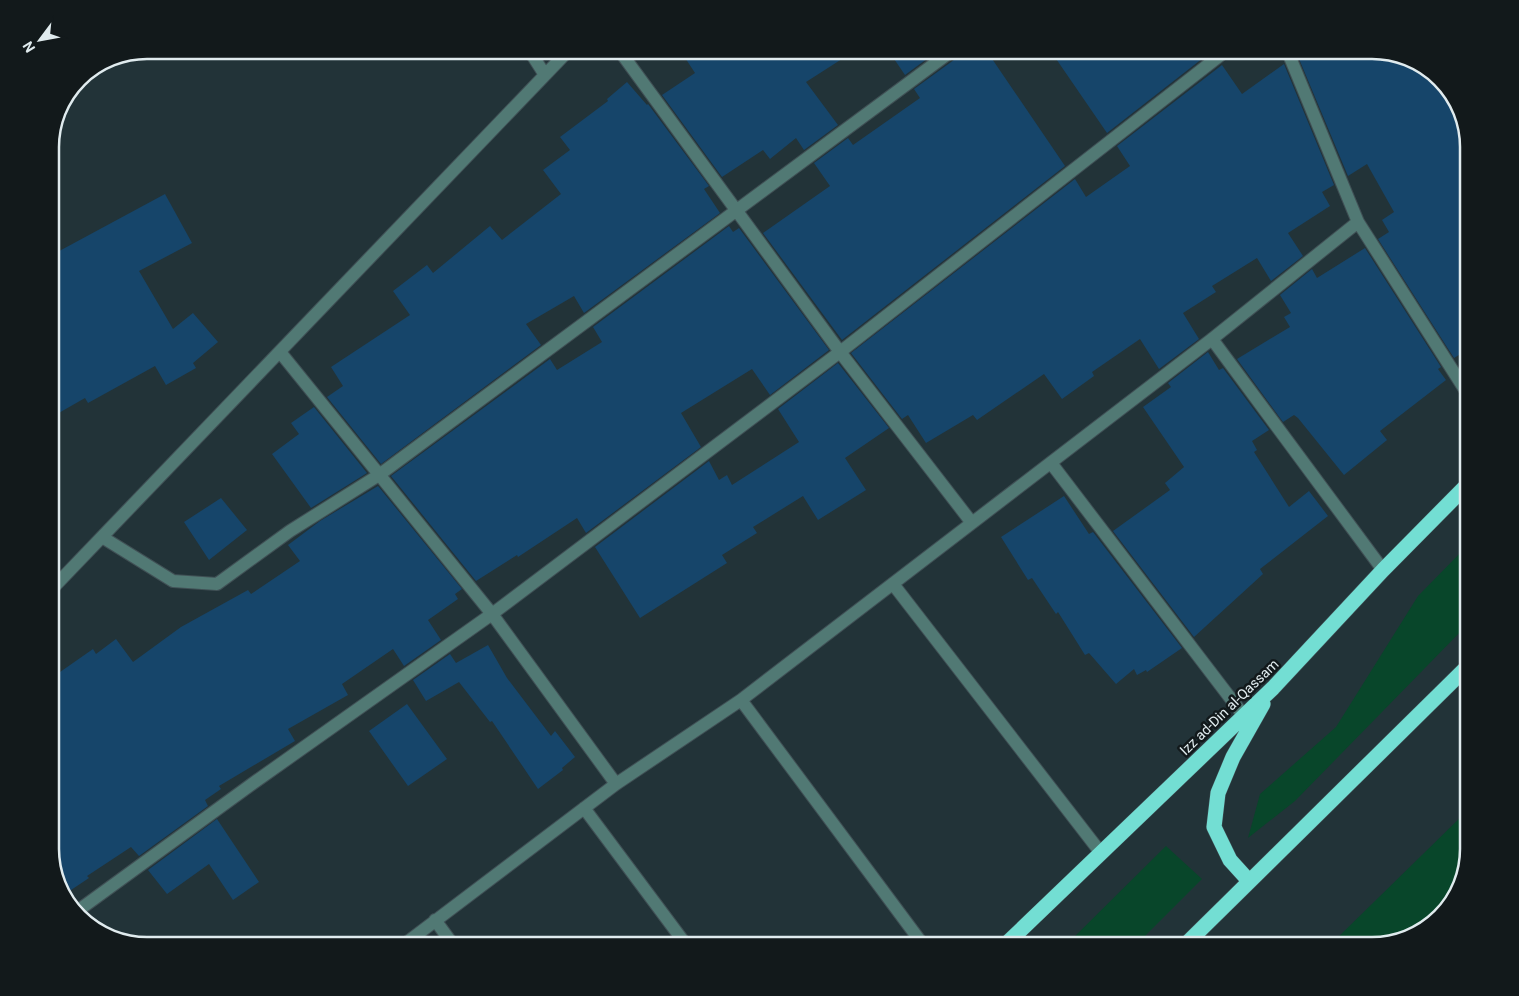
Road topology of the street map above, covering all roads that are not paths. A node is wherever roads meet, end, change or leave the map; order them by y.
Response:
1 (535, 59) edge
2 (560, 59) edge
3 (626, 59) edge
4 (941, 59) edge
5 (1215, 59) edge
6 (1291, 59) edge
7 (545, 75) junction
8 (737, 209) junction
9 (1358, 222) junction
10 (1212, 339) junction
11 (280, 352) junction
12 (840, 352) junction
13 (1460, 382) edge
14 (1051, 462) junction
15 (379, 475) junction
16 (1460, 492) edge
17 (972, 524) junction
18 (102, 537) junction
19 (1383, 570) junction
20 (59, 582) edge
21 (893, 584) junction
22 (492, 614) junction
23 (1460, 674) edge
24 (1273, 688) junction
25 (740, 700) junction
26 (1244, 716) junction
27 (616, 784) junction
28 (584, 808) junction
29 (1101, 853) junction
30 (1249, 881) junction
31 (81, 908) edge
32 (434, 920) junction
33 (413, 937) edge
34 (447, 937) edge
35 (680, 937) edge
36 (917, 937) edge
37 (1013, 937) edge
38 (1193, 937) edge

1 - 7 street
2 - 7 street
3 - 8 street
4 - 8 street
5 - 12 street
6 - 9 street
7 - 11 street
8 - 12 street
8 - 15 street
9 - 10 street
9 - 13 street
10 - 14 street
10 - 19 street
11 - 15 street
11 - 18 street
12 - 17 street
12 - 22 street
14 - 17 street
14 - 26 street
15 - 18 street
15 - 22 street
16 - 19 highway, Izz ad-Din al-Qassam
17 - 21 street
18 - 20 street
19 - 24 highway, Izz ad-Din al-Qassam
21 - 25 street
21 - 29 street
22 - 27 street
22 - 31 street
23 - 30 highway
24 - 26 highway, Izz ad-Din al-Qassam
24 - 30 highway
25 - 27 street
25 - 36 street
26 - 29 highway, Izz ad-Din al-Qassam
27 - 28 street
28 - 32 street
28 - 35 street
29 - 37 highway, Izz ad-Din al-Qassam
30 - 38 highway
32 - 33 street
32 - 34 street

